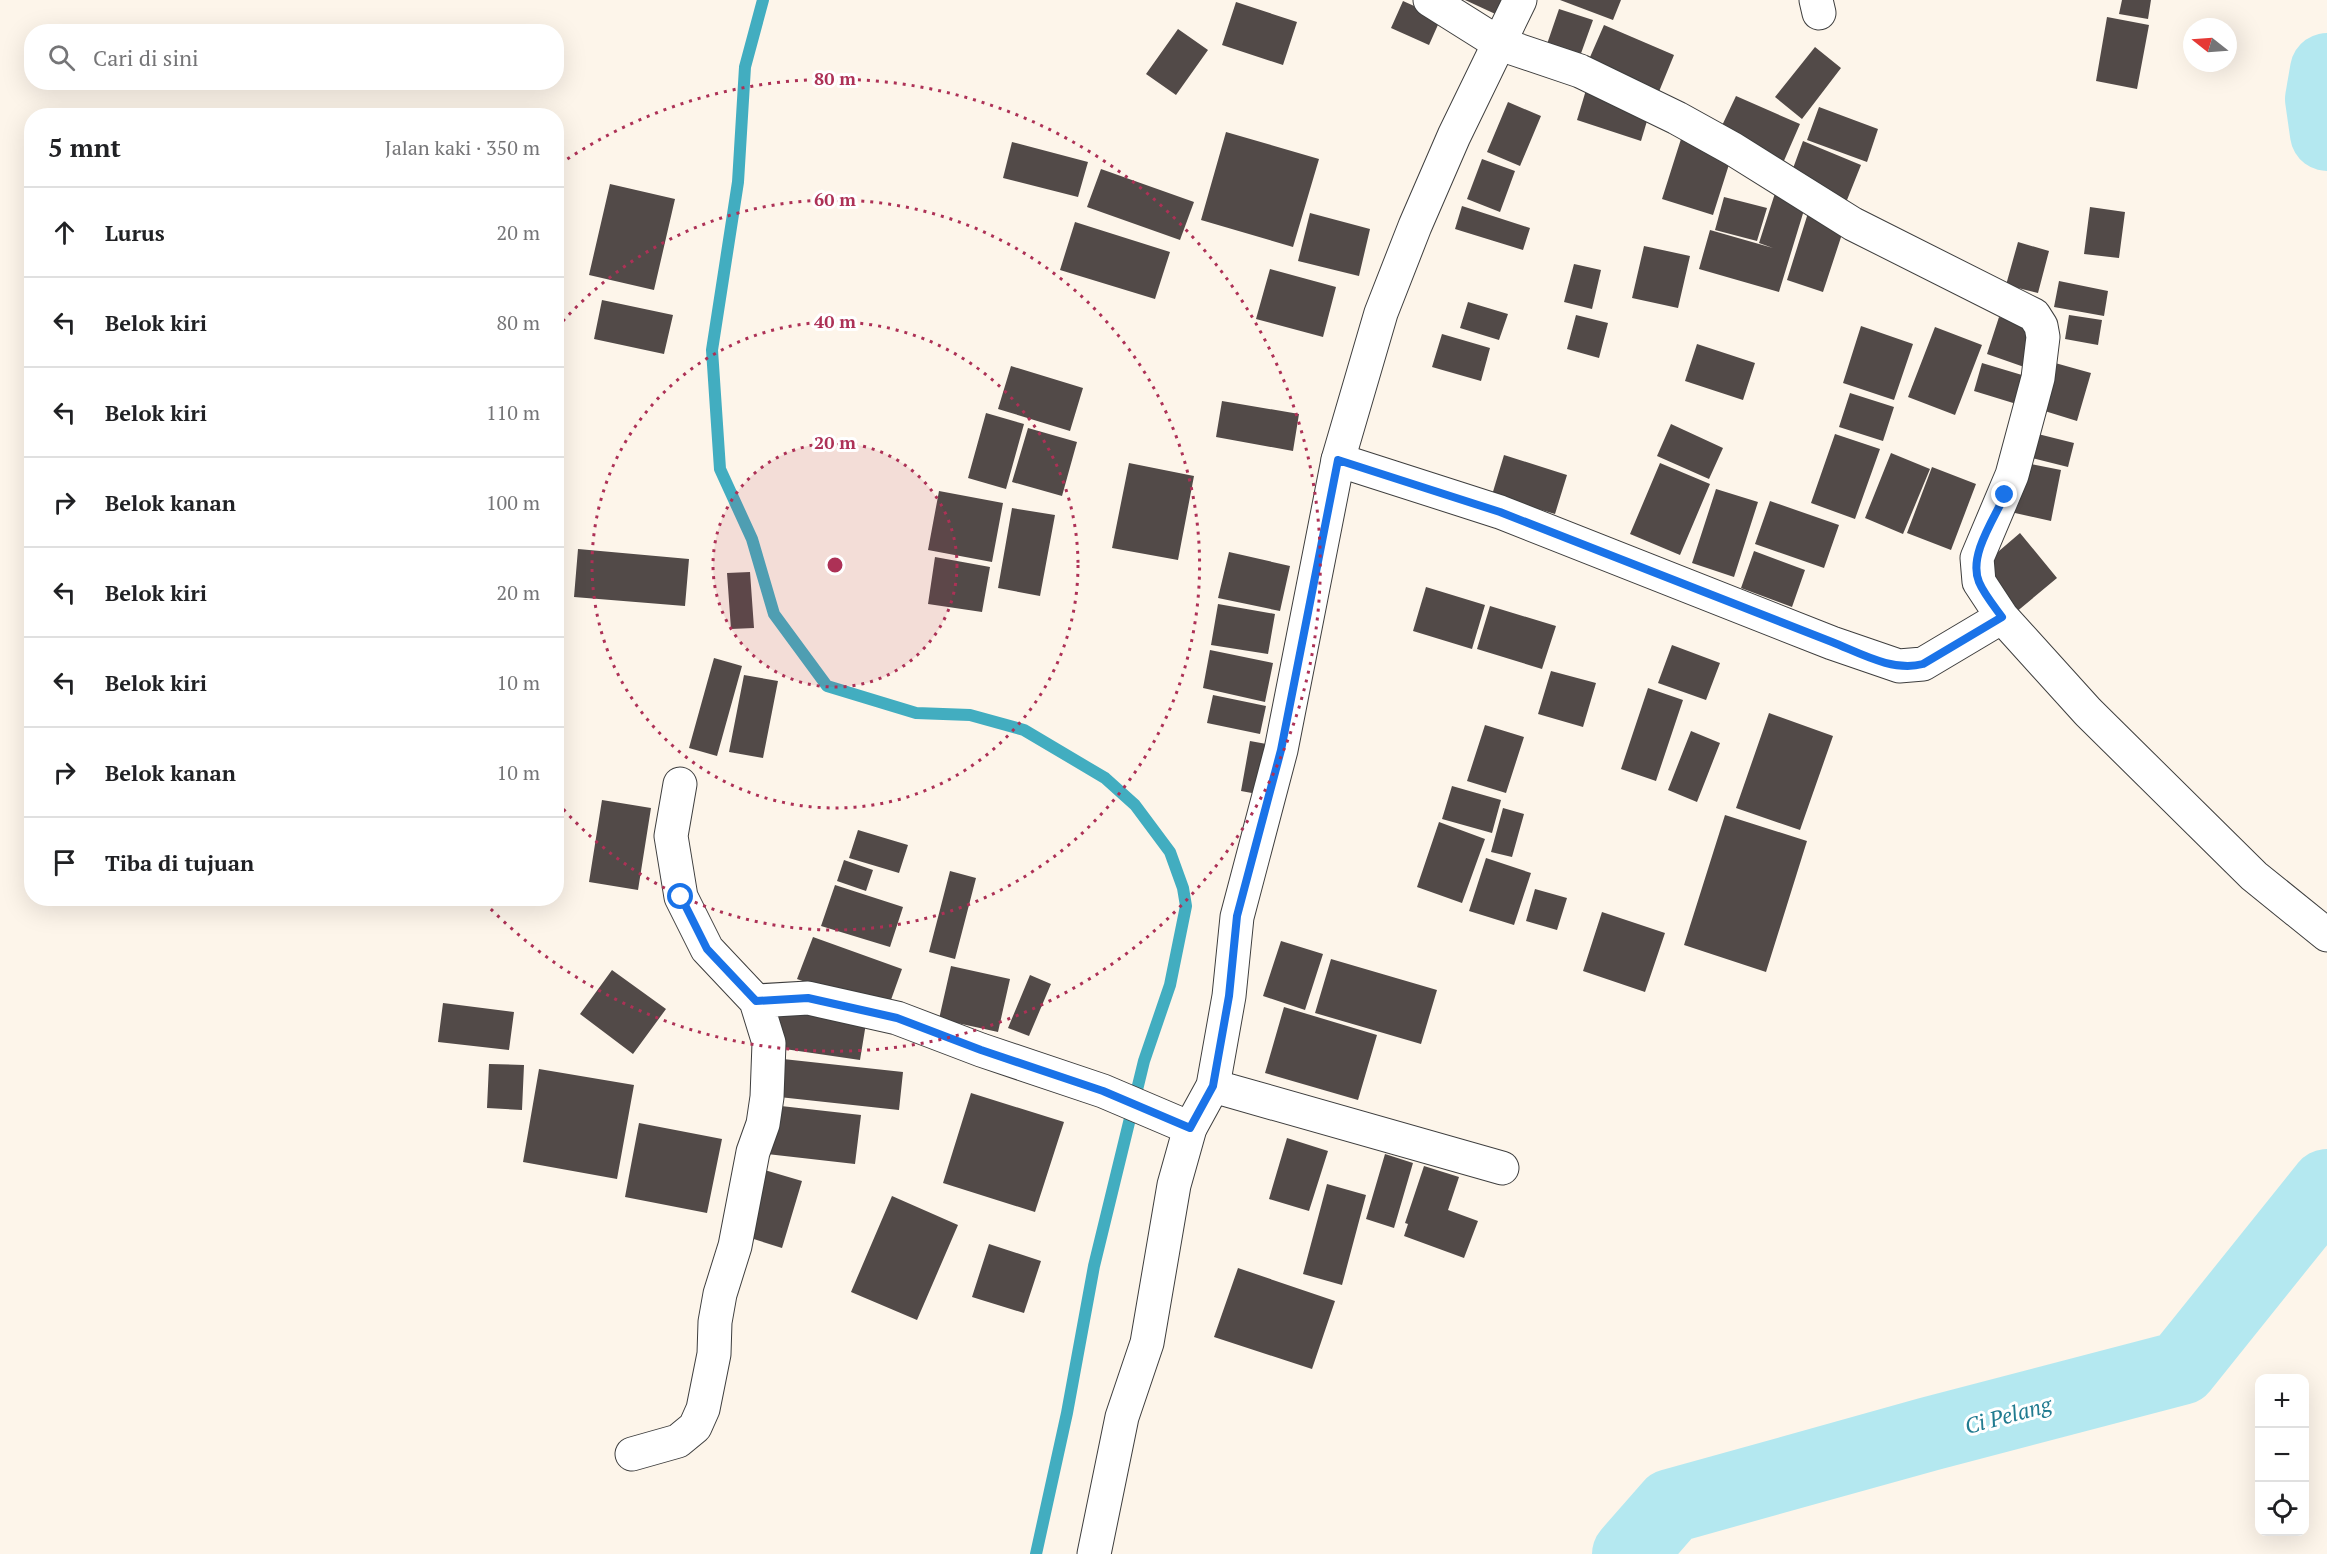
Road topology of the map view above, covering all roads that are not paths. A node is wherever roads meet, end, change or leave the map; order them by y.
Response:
1 (1430, 0) edge
2 (1520, 0) edge
3 (1500, 44) junction
4 (1338, 460) junction
5 (2002, 617) junction
6 (680, 784) dead end
7 (2327, 935) edge
8 (756, 1001) junction
9 (1213, 1086) junction
10 (1190, 1128) junction
11 (1502, 1168) dead end
12 (632, 1455) dead end
13 (1094, 1554) edge

1 - 3 street
2 - 3 street
3 - 4 street
3 - 5 street
4 - 5 street
4 - 9 street
5 - 7 street
6 - 8 street
8 - 10 street
8 - 12 street
9 - 10 street
9 - 11 street
10 - 13 street

